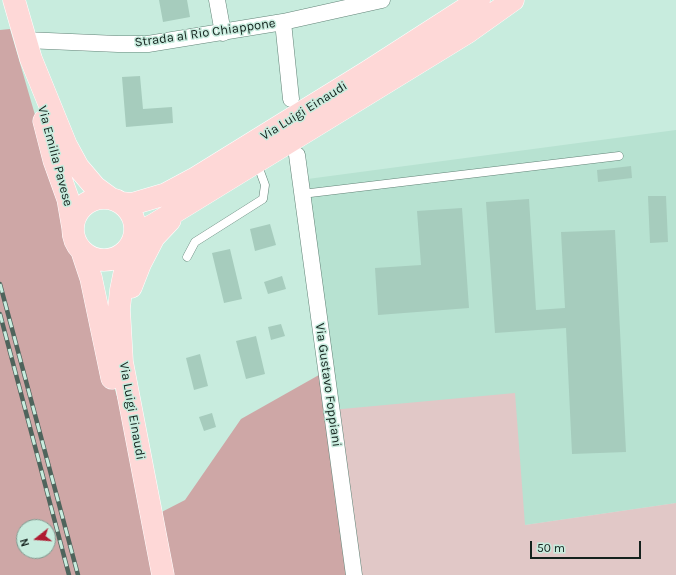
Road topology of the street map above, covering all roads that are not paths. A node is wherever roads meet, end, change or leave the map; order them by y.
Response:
1 (14, 0) edge
2 (216, 0) edge
3 (382, 0) edge
4 (513, 0) edge
5 (476, 1) edge
6 (358, 3) edge
7 (284, 22) junction
8 (223, 33) junction
9 (28, 50) junction
10 (291, 99) dead end
11 (297, 155) dead end
12 (618, 156) dead end
13 (256, 162) junction
14 (302, 194) junction
15 (116, 200) junction
16 (178, 210) junction
17 (73, 229) junction
18 (132, 240) junction
19 (82, 251) junction
20 (187, 257) dead end
21 (124, 369) junction
22 (162, 575) edge
23 (354, 575) edge

1 - 9 main road, Via Emilia Pavese
2 - 8 street
3 - 6 street, Strada al Rio Chiappone
4 - 13 main road, Via Luigi Einaudi
5 - 15 main road, Via Luigi Einaudi
6 - 7 street, Strada al Rio Chiappone
7 - 8 street, Strada al Rio Chiappone
7 - 10 street
8 - 9 street, Strada al Rio Chiappone
9 - 15 main road, Via Emilia Pavese
9 - 17 main road, Via Emilia Pavese
11 - 14 street, Via Gustavo Foppiani
12 - 14 lane
13 - 16 main road, Via Luigi Einaudi
13 - 20 lane
14 - 23 street, Via Gustavo Foppiani
15 - 17 main road
15 - 18 main road
16 - 18 main road, Via Luigi Einaudi
16 - 21 main road
17 - 19 main road
18 - 19 main road
18 - 21 main road, Via Luigi Einaudi
19 - 22 main road
21 - 22 main road, Via Luigi Einaudi

